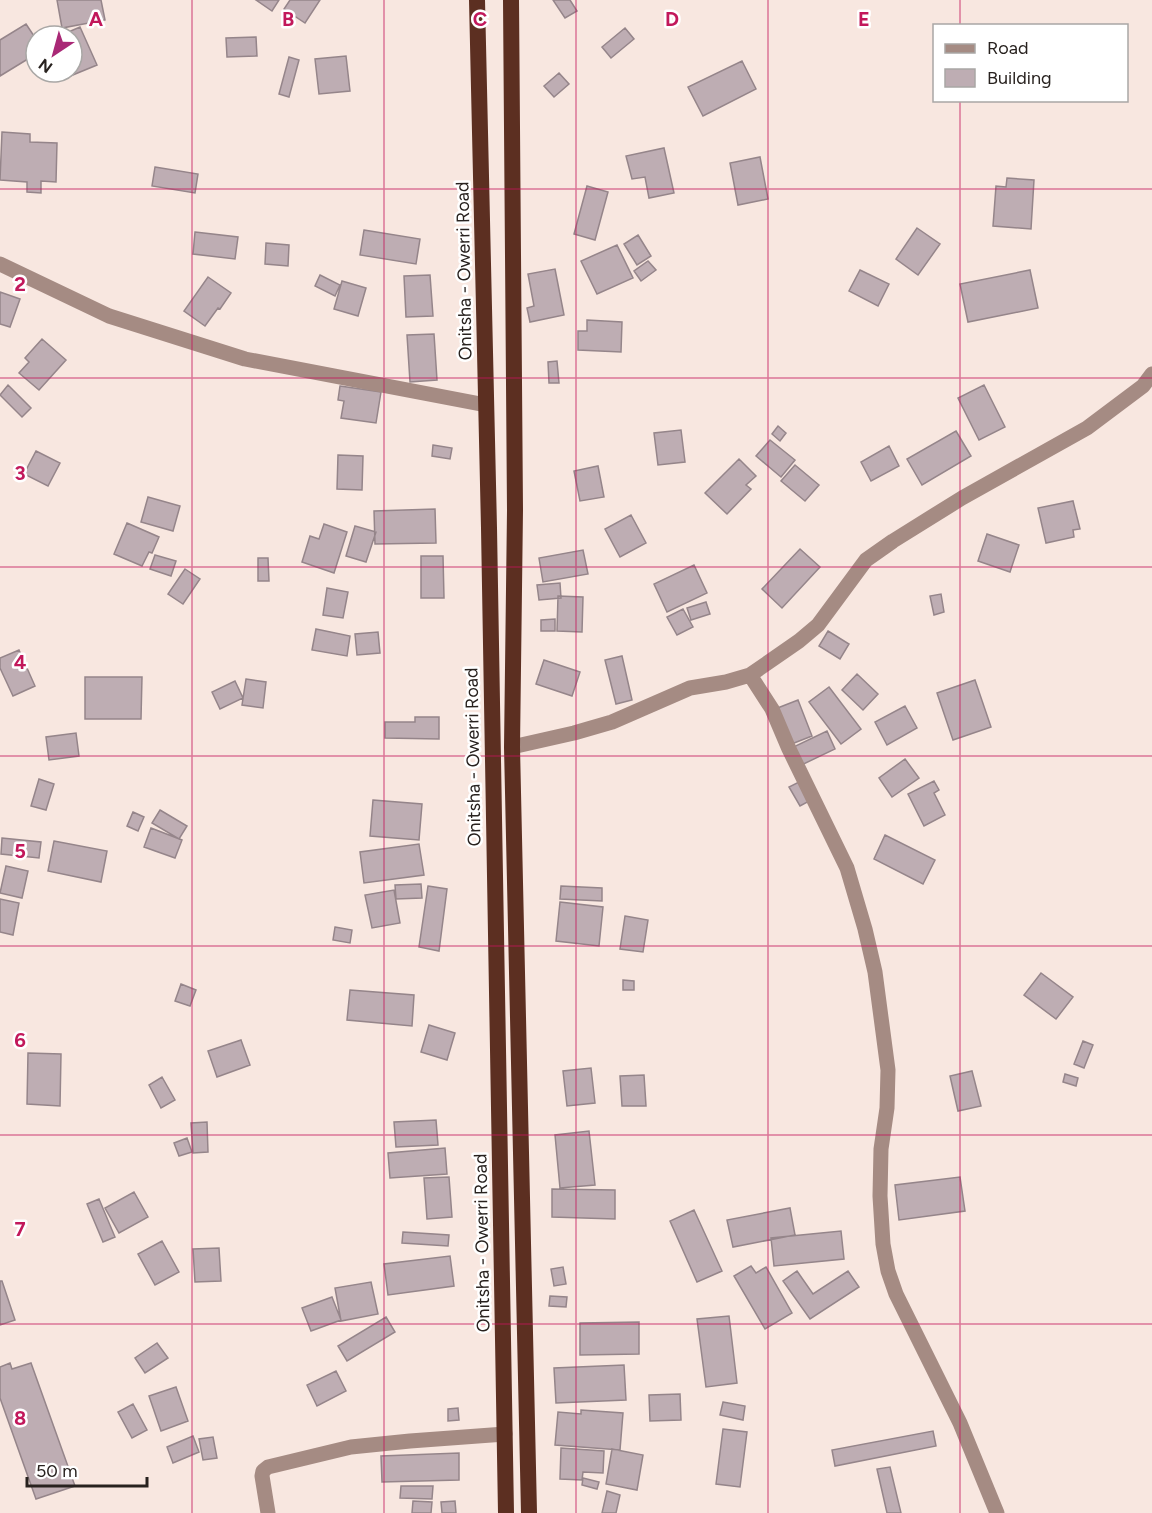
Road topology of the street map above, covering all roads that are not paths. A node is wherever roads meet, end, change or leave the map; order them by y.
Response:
1 (477, 0) edge
2 (511, 0) edge
3 (0, 264) edge
4 (1152, 374) edge
5 (486, 405) junction
6 (750, 675) junction
7 (512, 747) junction
8 (505, 1434) junction
9 (268, 1513) edge
10 (507, 1513) edge
11 (529, 1513) edge
12 (997, 1513) edge

1 - 5 highway, Onitsha - Owerri Road
2 - 7 highway
3 - 5 street
4 - 6 street
5 - 8 highway, Onitsha - Owerri Road
6 - 7 street
6 - 12 street
7 - 11 highway
8 - 9 street
8 - 10 highway, Onitsha - Owerri Road

